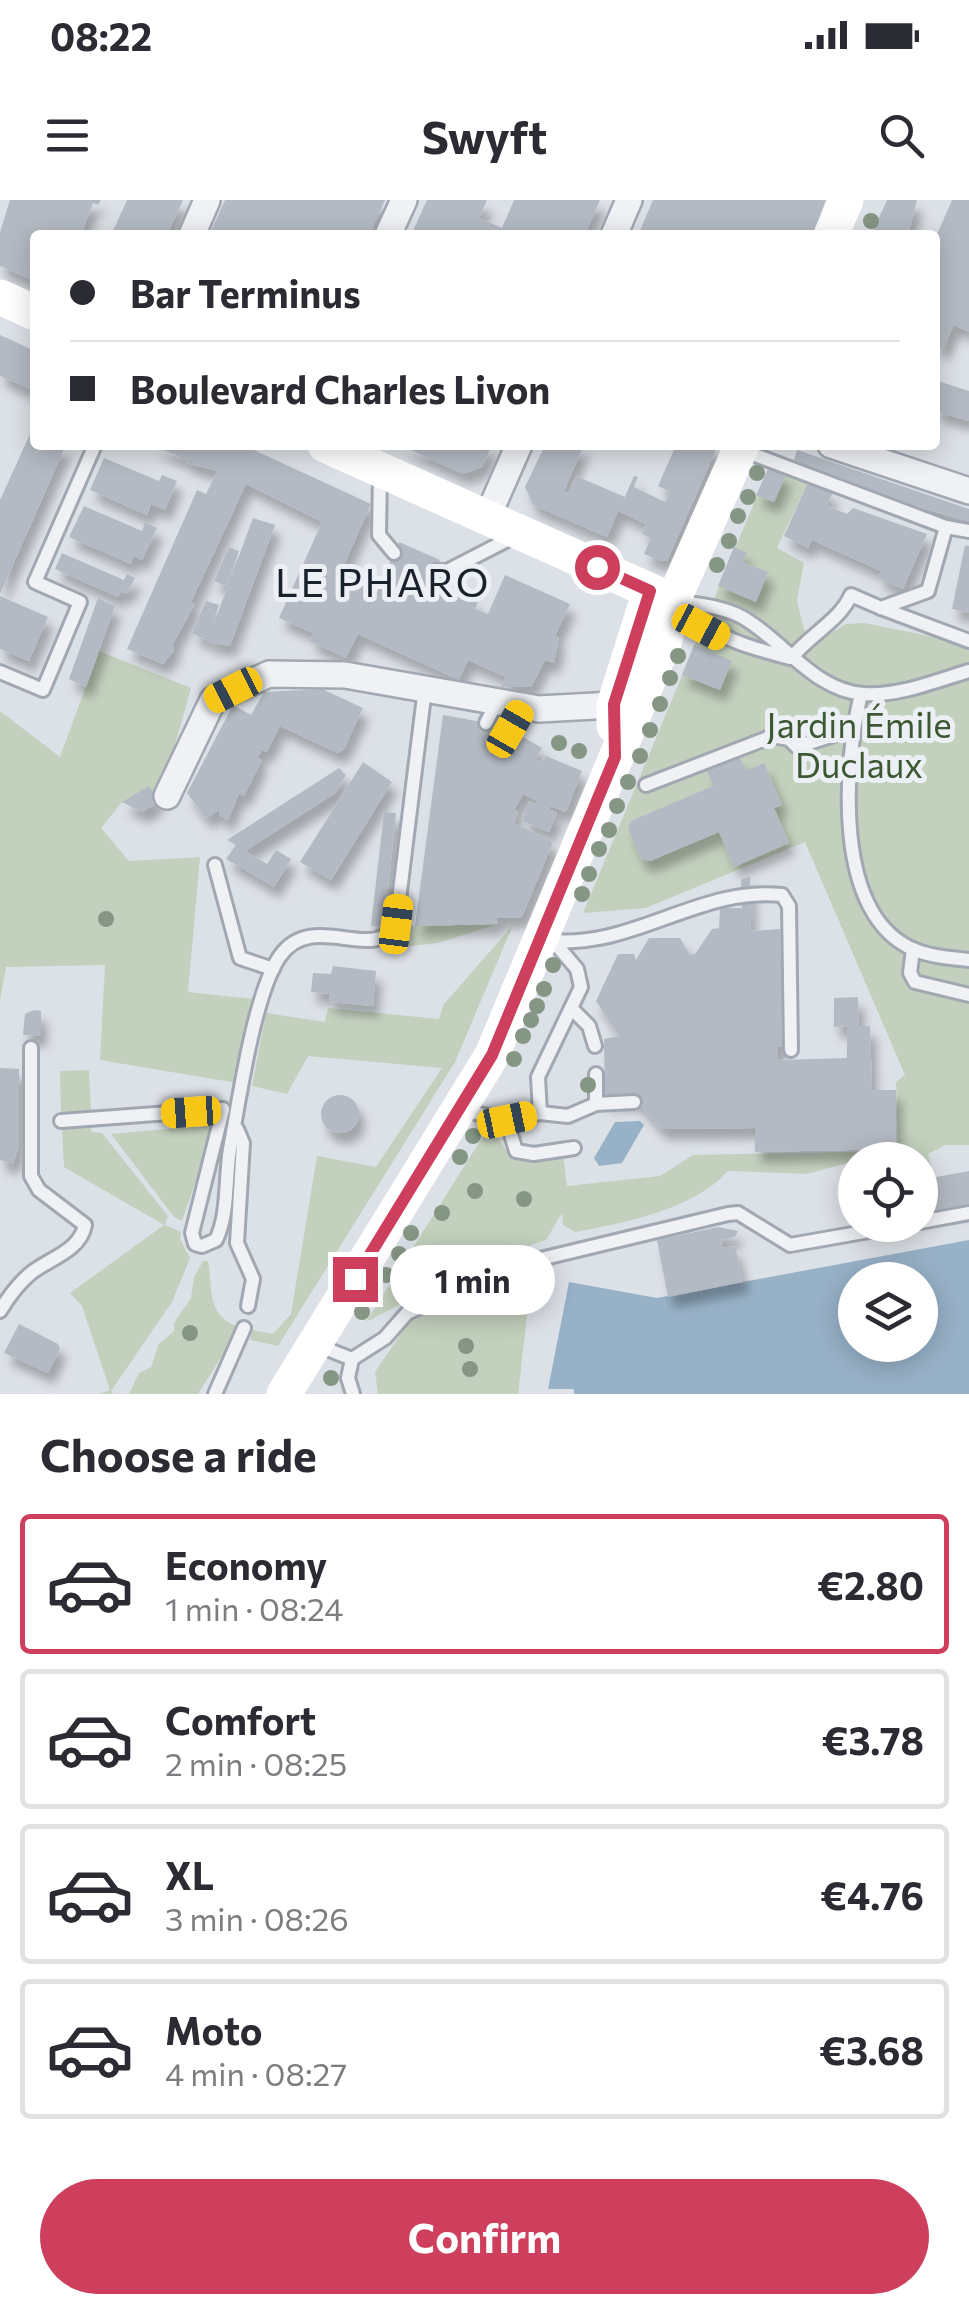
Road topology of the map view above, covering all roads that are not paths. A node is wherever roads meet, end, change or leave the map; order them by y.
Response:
1 (207, 200) edge
2 (404, 200) edge
3 (630, 200) edge
4 (846, 200) edge
5 (194, 230) edge
6 (390, 230) edge
7 (616, 230) edge
8 (833, 230) edge
9 (0, 297) edge
10 (30, 311) edge
11 (93, 450) edge
12 (336, 450) edge
13 (517, 450) edge
14 (739, 450) edge
15 (749, 450) edge
16 (846, 450) edge
17 (380, 470) junction
18 (969, 491) edge
19 (487, 518) junction
20 (946, 526) junction
21 (969, 531) edge
22 (520, 533) junction
23 (394, 553) dead end
24 (436, 571) dead end
25 (661, 596) junction
26 (881, 608) junction
27 (969, 640) edge
28 (791, 658) junction
29 (969, 671) edge
30 (0, 672) edge
31 (425, 688) junction
32 (860, 694) junction
33 (625, 704) junction
34 (524, 706) junction
35 (852, 728) junction
36 (510, 729) dead end
37 (646, 784) dead end
38 (167, 796) dead end
39 (215, 866) dead end
40 (546, 941) junction
41 (913, 950) junction
42 (969, 960) edge
43 (273, 969) junction
44 (969, 995) edge
45 (571, 1008) junction
46 (595, 1046) dead end
47 (31, 1048) dead end
48 (791, 1050) dead end
49 (596, 1074) dead end
50 (634, 1102) dead end
51 (596, 1104) junction
52 (462, 1109) junction
53 (540, 1113) junction
54 (507, 1120) junction
55 (61, 1121) dead end
56 (237, 1128) junction
57 (574, 1148) dead end
58 (969, 1213) edge
59 (938, 1219) edge
60 (838, 1237) edge
61 (248, 1306) dead end
62 (0, 1311) edge
63 (244, 1328) dead end
64 (315, 1344) junction
65 (352, 1359) junction
66 (216, 1394) edge
67 (284, 1394) edge
68 (352, 1394) edge

1 - 5 street
2 - 6 street
3 - 7 street
4 - 8 main road
9 - 10 main road
11 - 30 lane
12 - 17 main road
13 - 19 street
14 - 25 main road
15 - 20 lane
16 - 18 street
17 - 19 main road
17 - 23 lane
19 - 22 main road
20 - 21 lane
20 - 26 lane
22 - 24 lane
22 - 25 main road
25 - 28 lane
25 - 28 lane
25 - 33 main road
26 - 27 lane
26 - 28 lane
28 - 32 lane
29 - 32 lane
31 - 34 street
31 - 38 street
31 - 43 lane
32 - 35 lane
33 - 34 street
33 - 40 main road
34 - 36 lane
35 - 37 lane
35 - 41 lane
39 - 43 lane
40 - 45 lane
40 - 48 lane
40 - 52 main road
41 - 42 lane
41 - 44 lane
43 - 56 lane
45 - 46 lane
45 - 53 lane
47 - 62 lane
49 - 51 lane
50 - 51 lane
51 - 53 lane
52 - 54 lane
52 - 64 main road
53 - 54 lane
54 - 57 lane
55 - 56 lane
56 - 61 lane
58 - 59 lane
60 - 65 lane
63 - 66 lane
64 - 65 lane
64 - 67 main road
65 - 68 lane

